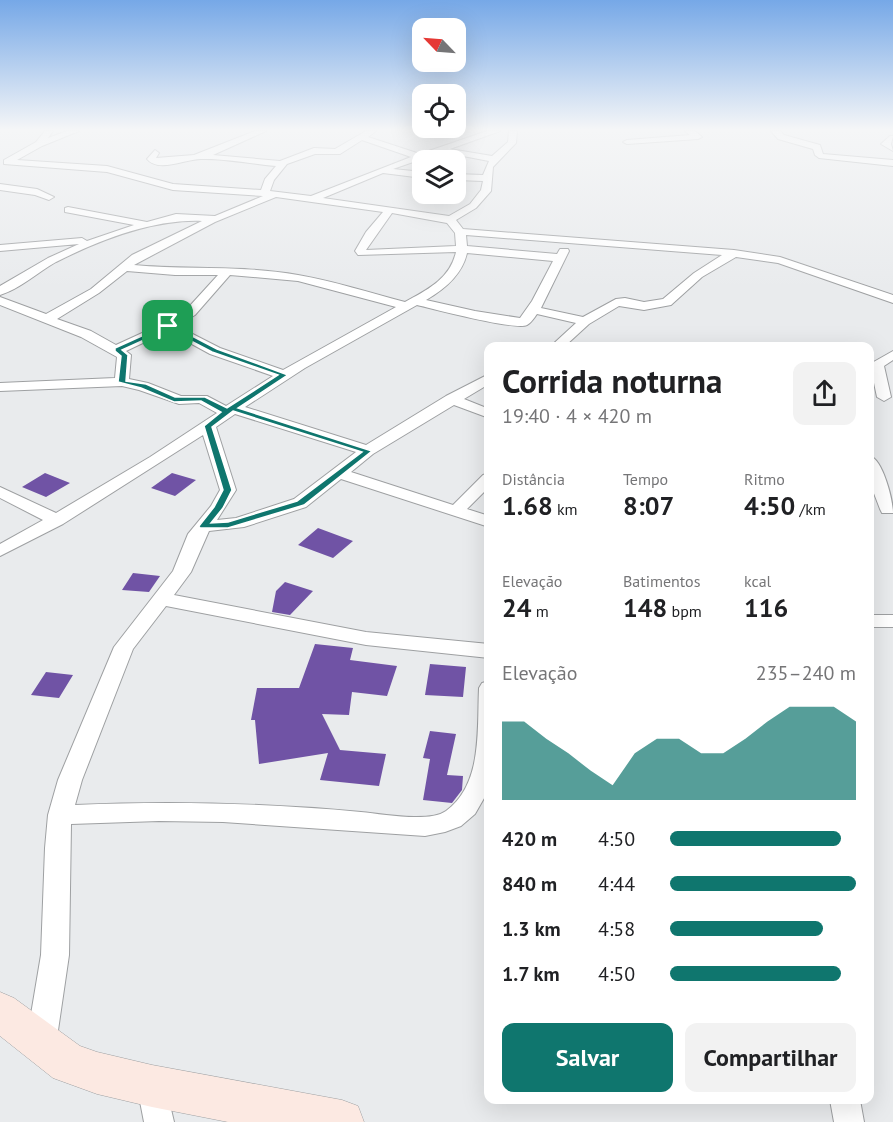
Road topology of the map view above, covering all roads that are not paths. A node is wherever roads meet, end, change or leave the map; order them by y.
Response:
1 (159, 183) edge
2 (268, 183) edge
3 (351, 183) edge
4 (487, 183) edge
5 (0, 187) edge
6 (264, 193) junction
7 (276, 194) junction
8 (49, 197) dead end
9 (313, 199) junction
10 (68, 210) dead end
11 (389, 211) junction
12 (451, 219) junction
13 (212, 220) junction
14 (147, 224) junction
15 (461, 232) junction
16 (94, 241) junction
17 (569, 241) junction
18 (0, 248) edge
19 (461, 249) junction
20 (734, 253) junction
21 (559, 258) junction
22 (125, 267) junction
23 (227, 272) junction
24 (0, 291) edge
25 (893, 298) edge
26 (0, 301) edge
27 (412, 303) junction
28 (534, 310) junction
29 (49, 318) junction
30 (585, 321) junction
31 (168, 326) junction
32 (562, 342) edge
33 (117, 350) junction
34 (893, 355) edge
35 (284, 375) junction
36 (484, 381) edge
37 (122, 382) junction
38 (0, 387) edge
39 (882, 397) edge
40 (451, 399) junction
41 (229, 410) junction
42 (484, 412) edge
43 (208, 426) junction
44 (368, 451) junction
45 (874, 471) edge
46 (341, 474) junction
47 (484, 483) edge
48 (0, 492) edge
49 (874, 507) edge
50 (890, 509) edge
51 (456, 511) junction
52 (57, 520) junction
53 (484, 520) edge
54 (204, 526) junction
55 (0, 551) edge
56 (163, 599) junction
57 (874, 621) edge
58 (893, 621) edge
59 (484, 650) edge
60 (484, 764) edge
61 (60, 815) junction
62 (0, 1011) edge
63 (41, 1044) junction
64 (156, 1104) edge
65 (846, 1104) edge
66 (342, 1122) edge
67 (849, 1122) edge

1 - 6 street
2 - 6 street
3 - 9 street
4 - 12 street
5 - 8 street
6 - 7 street
7 - 9 street
7 - 13 street
9 - 11 street
10 - 14 street
11 - 12 street
11 - 19 street
12 - 15 street
13 - 14 street
13 - 22 street
14 - 16 street
15 - 17 street
15 - 19 street
16 - 18 street
16 - 24 street
17 - 20 street
17 - 21 street
19 - 21 street
19 - 27 street
20 - 25 street
20 - 30 street
21 - 28 street
22 - 23 street
22 - 29 street
23 - 27 street
23 - 31 street
26 - 29 street
27 - 28 street
27 - 35 street
28 - 30 street
29 - 33 street
30 - 32 street
31 - 33 street
31 - 35 street
33 - 37 street
34 - 39 street
35 - 41 street
36 - 40 street
37 - 38 street
37 - 41 street
40 - 42 street
40 - 44 street
41 - 43 street
41 - 44 street
43 - 52 street
43 - 54 street
44 - 46 street
45 - 50 street
46 - 51 street
46 - 54 street
47 - 51 street
48 - 52 street
49 - 50 street
51 - 53 street
52 - 55 street
54 - 56 street
56 - 59 street
56 - 61 street
57 - 58 street
60 - 61 street
61 - 63 street
62 - 63 street
63 - 64 street
64 - 66 street
65 - 67 street

